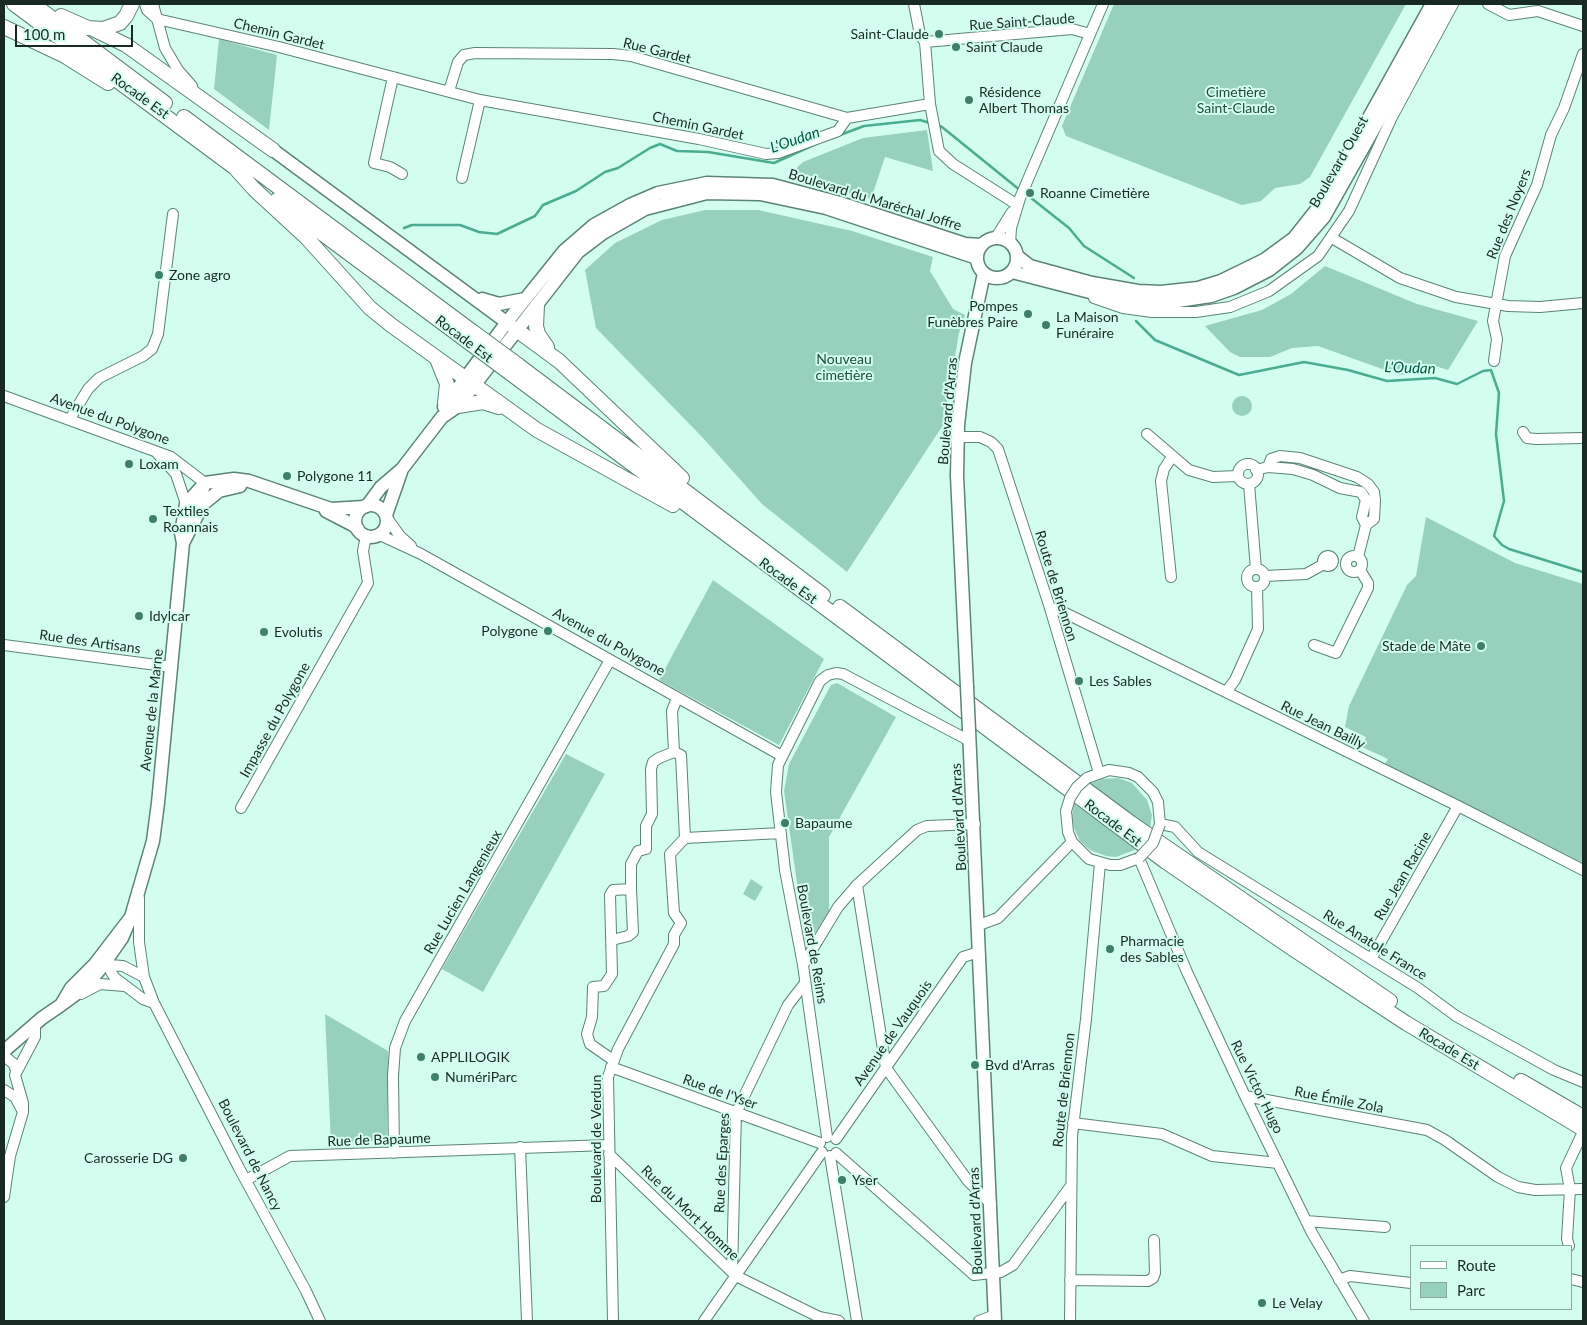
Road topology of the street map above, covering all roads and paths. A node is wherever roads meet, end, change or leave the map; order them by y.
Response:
1 (14, 4) edge
2 (34, 4) edge
3 (44, 4) edge
4 (132, 4) edge
5 (146, 4) edge
6 (153, 4) edge
7 (914, 4) edge
8 (1103, 4) edge
9 (1432, 4) edge
10 (1444, 4) edge
11 (1453, 4) edge
12 (1488, 4) edge
13 (157, 19) junction
14 (5, 26) edge
15 (1583, 26) edge
16 (95, 30) junction
17 (1090, 34) junction
18 (925, 42) junction
19 (1583, 54) edge
20 (1580, 74) edge
21 (393, 77) junction
22 (449, 91) junction
23 (480, 100) junction
24 (157, 109) junction
25 (931, 109) junction
26 (847, 118) junction
27 (273, 150) junction
28 (402, 174) dead end
29 (462, 178) dead end
30 (258, 183) junction
31 (281, 201) junction
32 (1018, 201) junction
33 (173, 214) dead end
34 (1332, 238) junction
35 (994, 239) junction
36 (1010, 244) junction
37 (982, 245) junction
38 (1017, 256) junction
39 (977, 258) junction
40 (436, 269) junction
41 (1012, 272) junction
42 (984, 273) junction
43 (1054, 276) junction
44 (997, 278) junction
45 (531, 302) junction
46 (1583, 303) edge
47 (1496, 304) junction
48 (978, 313) junction
49 (507, 322) junction
50 (518, 331) junction
51 (436, 356) junction
52 (559, 361) junction
53 (1494, 361) dead end
54 (514, 369) junction
55 (471, 381) junction
56 (4, 396) edge
57 (448, 409) junction
58 (504, 409) junction
59 (70, 419) junction
60 (1523, 432) dead end
61 (1147, 434) dead end
62 (959, 437) junction
63 (1583, 438) edge
64 (152, 449) junction
65 (1172, 457) junction
66 (1268, 467) junction
67 (402, 469) junction
68 (1256, 470) junction
69 (1238, 476) junction
70 (205, 483) junction
71 (1249, 484) junction
72 (262, 487) junction
73 (186, 504) junction
74 (315, 505) junction
75 (365, 506) junction
76 (387, 516) junction
77 (703, 518) junction
78 (1366, 525) junction
79 (734, 528) junction
80 (362, 533) junction
81 (380, 535) junction
82 (183, 543) junction
83 (421, 554) junction
84 (1358, 557) junction
85 (1347, 562) junction
86 (1256, 569) junction
87 (1360, 570) junction
88 (1265, 576) junction
89 (1171, 577) dead end
90 (1257, 587) junction
91 (1050, 608) junction
92 (4, 645) edge
93 (1314, 645) dead end
94 (610, 660) junction
95 (172, 667) junction
96 (1226, 692) junction
97 (677, 698) junction
98 (969, 736) junction
99 (674, 752) junction
100 (782, 756) junction
101 (1099, 773) junction
102 (1458, 806) junction
103 (241, 808) dead end
104 (975, 824) junction
105 (1160, 824) junction
106 (781, 833) junction
107 (685, 838) junction
108 (1072, 842) junction
109 (1139, 858) junction
110 (1100, 863) junction
111 (1583, 870) edge
112 (857, 885) junction
113 (631, 889) junction
114 (139, 895) junction
115 (979, 925) junction
116 (612, 940) junction
117 (979, 952) junction
118 (1371, 959) junction
119 (106, 960) junction
120 (803, 965) junction
121 (85, 975) junction
122 (144, 977) junction
123 (805, 983) junction
124 (125, 986) junction
125 (154, 1003) junction
126 (61, 1005) junction
127 (35, 1024) junction
128 (4, 1051) edge
129 (4, 1056) edge
130 (612, 1064) junction
131 (886, 1068) junction
132 (16, 1071) junction
133 (1583, 1082) edge
134 (4, 1090) edge
135 (1245, 1096) junction
136 (23, 1112) junction
137 (736, 1113) junction
138 (1583, 1117) edge
139 (1073, 1123) junction
140 (1583, 1130) edge
141 (520, 1147) junction
142 (829, 1147) junction
143 (608, 1150) junction
144 (394, 1153) junction
145 (1278, 1163) junction
146 (246, 1180) junction
147 (1070, 1187) junction
148 (1570, 1189) junction
149 (1583, 1189) edge
150 (4, 1197) edge
151 (991, 1204) junction
152 (1306, 1221) junction
153 (1385, 1227) dead end
154 (1154, 1240) dead end
155 (1569, 1245) edge
156 (993, 1273) junction
157 (734, 1274) junction
158 (1070, 1280) junction
159 (1339, 1280) junction
160 (1410, 1283) edge
161 (995, 1318) edge
162 (320, 1321) edge
163 (527, 1321) edge
164 (614, 1321) edge
165 (704, 1321) edge
166 (839, 1321) edge
167 (857, 1321) edge
168 (979, 1321) edge
169 (1070, 1321) edge
170 (1364, 1321) edge

1 - 24 highway, Rocade Est
2 - 30 highway, Rocade Est
3 - 16 highway
4 - 16 highway
5 - 13 street
6 - 13 street
7 - 18 street
8 - 17 street
9 - 43 main road, Boulevard Ouest
10 - 43 main road, Boulevard Ouest
11 - 34 street
12 - 15 street
13 - 21 street, Chemin Gardet
13 - 27 street
14 - 24 highway
16 - 27 highway
17 - 18 street, Rue Saint-Claude
17 - 32 street
18 - 25 street
19 - 20 street, Rue des Noyers
20 - 47 street, Rue des Noyers
21 - 22 street, Chemin Gardet
21 - 28 street
22 - 23 street, Chemin Gardet
22 - 26 street, Rue Gardet
23 - 26 street, Chemin Gardet
23 - 29 street
24 - 30 highway, Rocade Est
25 - 26 street
25 - 32 street
27 - 40 main road
30 - 31 highway, Rocade Est
31 - 51 highway
31 - 54 highway, Rocade Est, bridge
32 - 35 street
32 - 36 street
33 - 59 street
34 - 43 street
34 - 47 street
35 - 36 main road
35 - 37 main road
36 - 38 main road
37 - 39 main road
37 - 45 main road, Boulevard du Maréchal Joffre
38 - 41 main road
38 - 43 main road, Boulevard Ouest
39 - 42 main road
39 - 45 main road, Boulevard du Maréchal Joffre
40 - 45 main road
40 - 49 main road
41 - 43 main road, Boulevard Ouest
41 - 44 main road
42 - 44 main road
42 - 48 main road, Boulevard d'Arras
44 - 48 main road, Boulevard d'Arras
45 - 49 main road, Boulevard du Maréchal Joffre
45 - 50 main road, Boulevard du Maréchal Joffre
45 - 52 highway
46 - 47 street
47 - 53 street, Rue des Noyers
48 - 62 main road, Boulevard d'Arras
49 - 50 main road
49 - 55 main road, Boulevard du Maréchal Joffre
50 - 52 highway
50 - 55 main road, Boulevard du Maréchal Joffre
51 - 55 highway
51 - 57 highway
52 - 79 highway
54 - 77 highway, Rocade Est
54 - 79 highway, Rocade Est
55 - 57 main road, Boulevard du Maréchal Joffre
55 - 58 highway
56 - 59 street, Avenue du Polygone
57 - 58 highway
57 - 67 main road, Boulevard du Maréchal Joffre
58 - 77 highway
59 - 64 street, Avenue du Polygone
60 - 63 street
61 - 65 street
62 - 91 street, Route de Briennon
62 - 98 main road, Boulevard d'Arras, bridge
64 - 70 street, Avenue du Polygone
64 - 73 street
65 - 69 street
65 - 89 street
66 - 68 street
66 - 78 street
66 - 78 street
67 - 75 main road, Boulevard du Maréchal Joffre
67 - 76 main road, Boulevard du Maréchal Joffre
68 - 69 street
68 - 71 street
69 - 71 street
70 - 72 main road
70 - 73 main road
70 - 82 street
71 - 86 street
72 - 74 main road
72 - 82 main road
73 - 82 main road, Avenue de la Marne
74 - 75 main road
74 - 80 main road
75 - 76 main road
75 - 80 main road
76 - 81 main road
76 - 83 street, Avenue du Polygone
77 - 140 highway, Rocade Est
78 - 84 street
79 - 138 highway, Rocade Est
80 - 81 main road
80 - 103 street, Impasse du Polygone
81 - 83 street, Avenue du Polygone
82 - 95 main road, Avenue de la Marne
83 - 94 street, Avenue du Polygone
84 - 85 street
84 - 87 street
85 - 87 street
85 - 88 street
86 - 88 street
86 - 90 street
87 - 93 street
88 - 90 street
90 - 96 street
91 - 96 street, Rue Jean Bailly
91 - 101 street, Route de Briennon
92 - 95 street, Rue des Artisans
94 - 97 street, Avenue du Polygone
94 - 144 street, Rue Lucien Langenieux
95 - 114 main road, Avenue de la Marne
96 - 102 street, Rue Jean Bailly
97 - 99 street
97 - 100 street, Avenue du Polygone
98 - 100 street, Boulevard de Reims
98 - 104 main road, Boulevard d'Arras
99 - 107 street
99 - 113 street
100 - 106 street, Boulevard de Reims
101 - 105 street
101 - 108 street, bridge
102 - 111 street, Rue Jean Bailly
102 - 118 street, Rue Jean Racine
104 - 112 street
104 - 115 main road, Boulevard d'Arras
105 - 109 street, bridge
105 - 118 street, Rue Anatole France
106 - 107 street
106 - 120 street, Boulevard de Reims
107 - 130 street, Boulevard de Verdun
108 - 110 street
108 - 115 street
109 - 110 street
109 - 135 street, Rue Victor Hugo
110 - 139 street, Route de Briennon
112 - 120 street
112 - 131 street
113 - 116 street
113 - 116 street
114 - 119 main road, Avenue de la Marne
114 - 122 street, Boulevard de Nancy
115 - 117 main road, Boulevard d'Arras
116 - 130 street, Rue de l'Yser
117 - 131 street, Avenue de Vauquois
117 - 151 main road, Boulevard d'Arras
118 - 133 street, Rue Anatole France
119 - 121 main road, Avenue de la Marne
119 - 121 street
119 - 122 street
119 - 124 street
119 - 126 main road, Avenue de la Marne
120 - 123 street, Boulevard de Reims
121 - 126 main road, Avenue de la Marne
122 - 125 street, Boulevard de Nancy
123 - 137 street, Rue des Eparges
123 - 142 street, Boulevard de Reims
124 - 125 street
124 - 126 street
125 - 146 street, Boulevard de Nancy
126 - 127 main road, Avenue de la Marne
127 - 128 main road, Avenue de la Marne
127 - 132 street
129 - 132 street
130 - 137 street, Rue de l'Yser
130 - 143 street, Boulevard de Verdun
131 - 142 street, Avenue de Vauquois
131 - 151 street
132 - 136 street
134 - 136 street
135 - 145 street, Rue Victor Hugo
135 - 148 street, Rue Émile Zola
136 - 150 street
137 - 142 street, Rue de l'Yser
137 - 157 street, Rue des Eparges
139 - 145 street
139 - 147 street, Route de Briennon
140 - 148 street
141 - 143 street, Rue de Bapaume
141 - 144 street, Rue de Bapaume
141 - 163 street
142 - 156 street, Rue de l'Yser
142 - 157 street, Avenue de Vauquois
142 - 167 street, Boulevard de Reims
143 - 157 street, Rue du Mort Homme
143 - 164 street, Boulevard de Verdun
144 - 146 street, Rue de Bapaume
145 - 152 street, Rue Victor Hugo
146 - 162 street, Boulevard de Nancy
147 - 156 street
147 - 158 street, Route de Briennon
148 - 149 street, Rue Émile Zola
148 - 155 street
151 - 156 main road, Boulevard d'Arras
152 - 153 street
152 - 159 street, Rue Victor Hugo
154 - 158 street
156 - 161 main road, Boulevard d'Arras
157 - 165 street, Avenue de Vauquois
157 - 166 street, Rue du Mort Homme
158 - 169 street, Route de Briennon
159 - 160 street
159 - 170 street, Rue Victor Hugo
161 - 168 street

